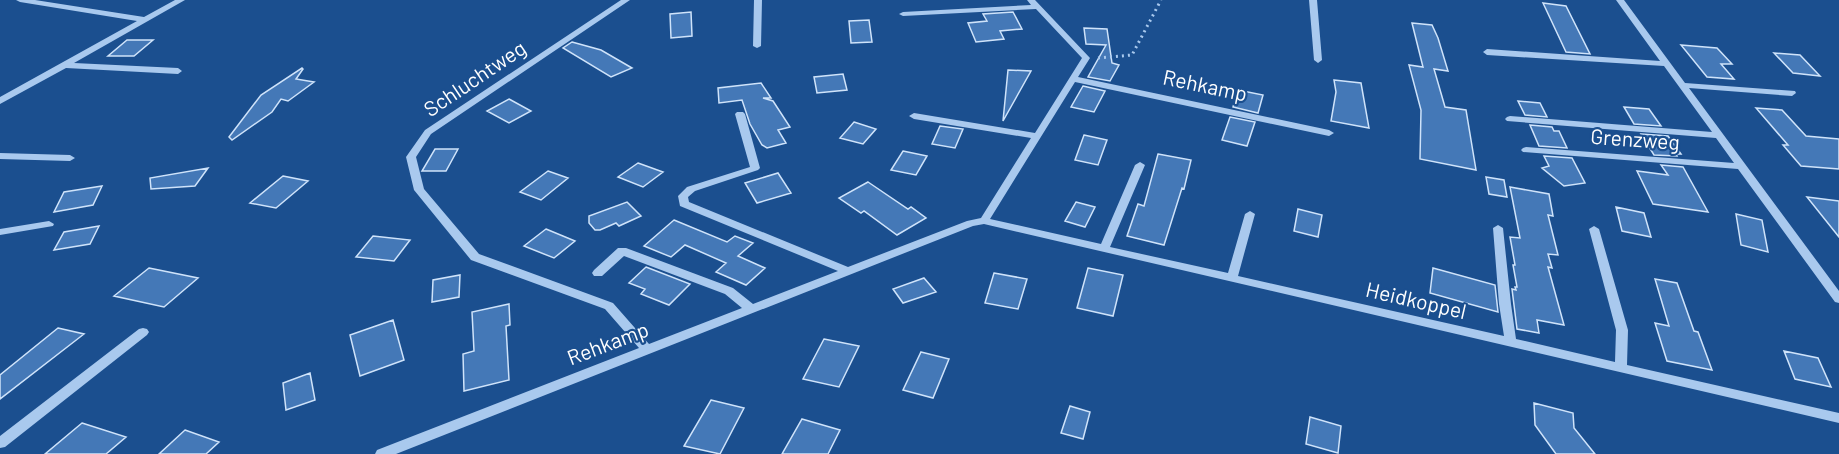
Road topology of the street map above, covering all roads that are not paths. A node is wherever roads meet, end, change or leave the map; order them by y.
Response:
1 (20, 0) edge
2 (181, 0) edge
3 (626, 0) edge
4 (758, 0) edge
5 (1313, 0) edge
6 (1620, 0) edge
7 (1034, 4) edge
8 (903, 14) dead end
9 (145, 20) junction
10 (757, 46) dead end
11 (1487, 52) dead end
12 (1318, 60) dead end
13 (1668, 64) junction
14 (65, 65) junction
15 (178, 71) dead end
16 (1073, 78) junction
17 (1682, 85) junction
18 (1792, 93) dead end
19 (0, 101) edge
20 (740, 114) dead end
21 (914, 116) dead end
22 (1510, 119) dead end
23 (1329, 133) dead end
24 (1718, 135) junction
25 (1038, 136) junction
26 (1526, 150) dead end
27 (0, 156) edge
28 (70, 158) dead end
29 (1140, 165) dead end
30 (1741, 166) junction
31 (1250, 214) dead end
32 (984, 221) junction
33 (49, 224) dead end
34 (1498, 228) dead end
35 (1594, 229) dead end
36 (0, 232) edge
37 (1104, 249) junction
38 (848, 271) junction
39 (598, 273) dead end
40 (1232, 279) junction
41 (1839, 299) edge
42 (751, 309) junction
43 (143, 332) dead end
44 (1511, 343) junction
45 (647, 350) junction
46 (1621, 368) junction
47 (1839, 418) edge
48 (0, 443) edge
49 (382, 454) edge

1 - 9 street
2 - 9 street
3 - 45 street, Schluchtweg
4 - 10 street
5 - 12 street
6 - 13 street, Grenzweg
7 - 8 street
7 - 16 street
9 - 14 street
11 - 13 street
13 - 17 street, Grenzweg
14 - 15 street
14 - 19 street
16 - 23 street, Rehkamp
16 - 25 street
17 - 18 street
17 - 24 street, Grenzweg
20 - 38 street
21 - 25 street
22 - 24 street, Grenzweg
24 - 30 street, Grenzweg
25 - 32 street
26 - 30 street, Grenzweg
27 - 28 street
29 - 37 street
30 - 41 street, Grenzweg
31 - 40 street
32 - 37 street, Heidkoppel
32 - 38 street, Rehkamp
33 - 36 street
34 - 44 street
35 - 46 street
37 - 40 street, Heidkoppel
38 - 42 street, Rehkamp
39 - 42 street
40 - 44 street, Heidkoppel
42 - 45 street, Rehkamp
43 - 48 street
44 - 46 street, Heidkoppel
45 - 49 street, Rehkamp
46 - 47 street, Heidkoppel

